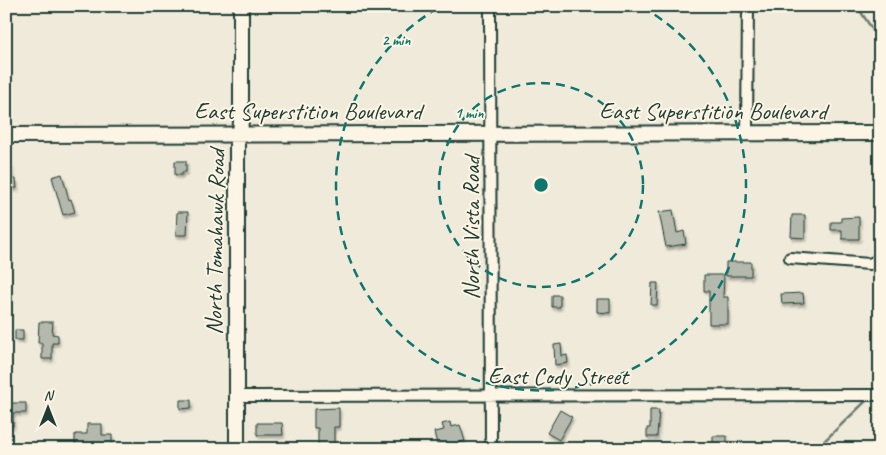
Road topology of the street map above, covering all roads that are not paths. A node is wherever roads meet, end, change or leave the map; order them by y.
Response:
1 (241, 6) edge
2 (490, 6) edge
3 (748, 6) edge
4 (491, 133) junction
5 (747, 133) junction
6 (880, 133) edge
7 (240, 134) junction
8 (6, 135) edge
9 (790, 258) dead end
10 (880, 259) edge
11 (880, 395) edge
12 (236, 396) junction
13 (492, 396) junction
14 (237, 449) edge
15 (491, 449) edge

1 - 7 main road, North Tomahawk Road
2 - 4 street, North Vista Road
3 - 5 street
4 - 5 main road, East Superstition Boulevard
4 - 7 main road, East Superstition Boulevard
4 - 13 street, North Vista Road
5 - 6 main road, East Superstition Boulevard
7 - 8 main road, East Superstition Boulevard
7 - 12 main road, North Tomahawk Road
9 - 10 street
11 - 13 street, East Cody Street
12 - 13 street, East Cody Street
12 - 14 main road, North Tomahawk Road
13 - 15 street, North Vista Road

